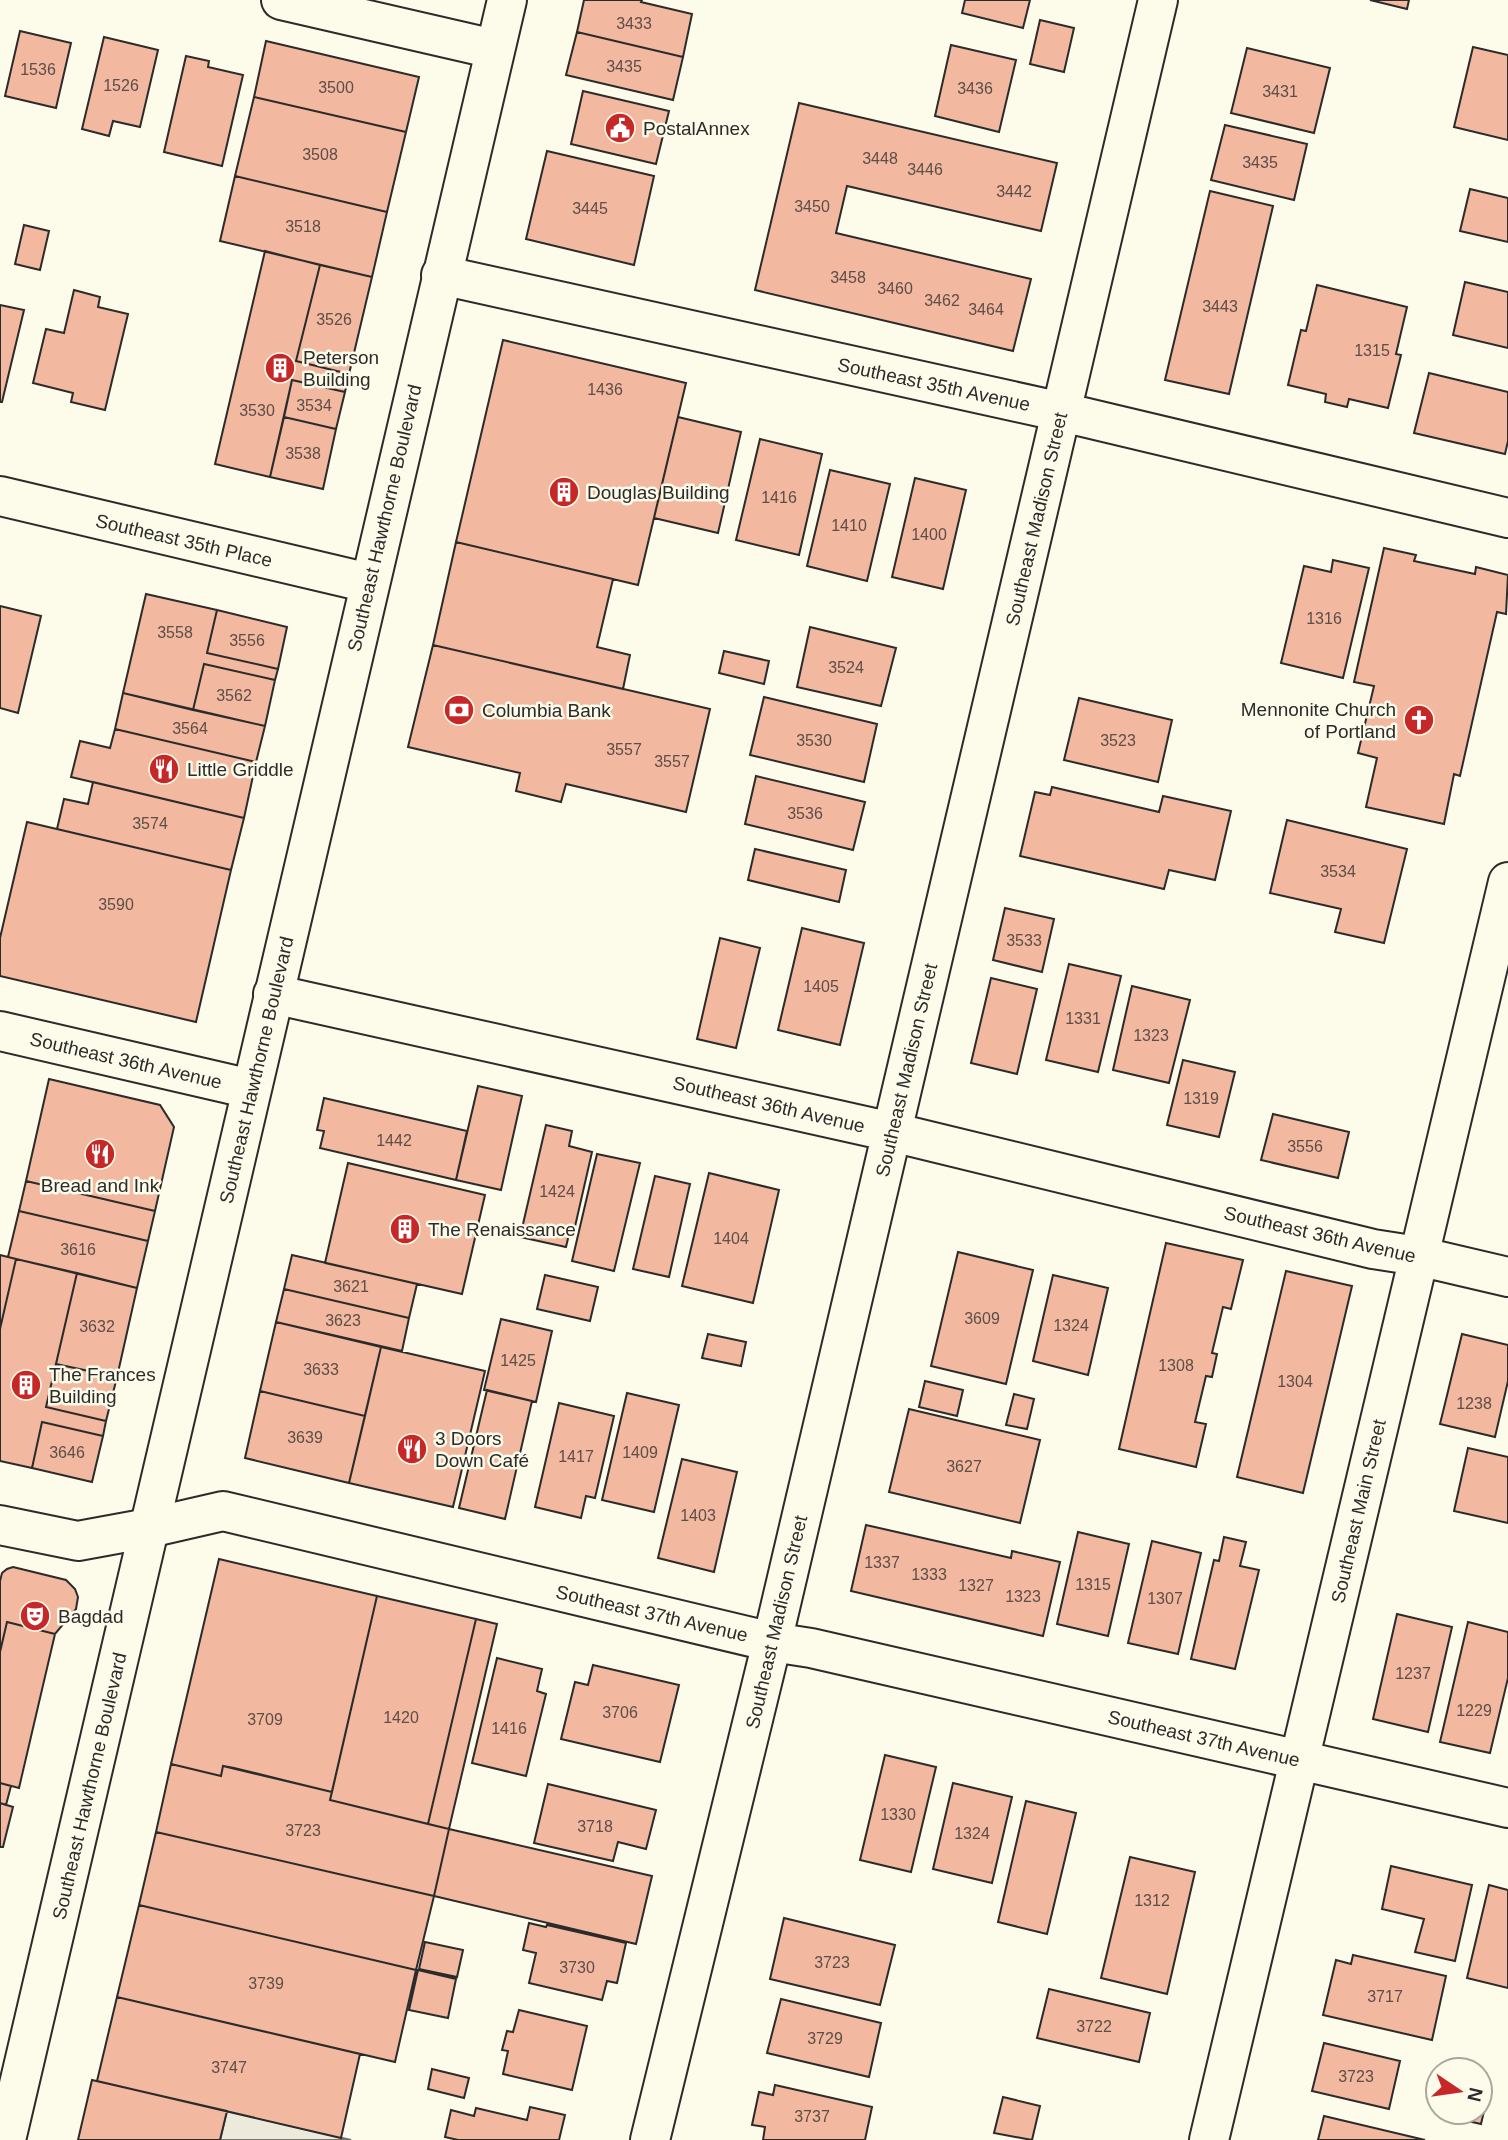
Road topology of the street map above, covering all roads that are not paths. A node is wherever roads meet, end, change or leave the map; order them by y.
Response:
1 (281, 0) edge
2 (506, 0) edge
3 (1158, 0) edge
4 (494, 49) junction
5 (442, 275) junction
6 (1062, 412) junction
7 (0, 496) edge
8 (1508, 518) edge
9 (369, 583) junction
10 (1508, 882) edge
11 (273, 994) junction
12 (0, 1031) edge
13 (251, 1089) junction
14 (892, 1132) junction
15 (1418, 1256) junction
16 (1508, 1277) edge
17 (0, 1525) edge
18 (149, 1528) junction
19 (772, 1642) junction
20 (1298, 1760) junction
21 (1508, 1808) edge
22 (6, 2140) edge
23 (650, 2140) edge
24 (1209, 2140) edge

1 - 4 street
2 - 4 street, Southeast Hawthorne Boulevard
3 - 6 street, Southeast Madison Street
4 - 5 street, Southeast Hawthorne Boulevard
5 - 6 street, Southeast 35th Avenue
5 - 9 street, Southeast Hawthorne Boulevard
6 - 8 street, Southeast 35th Avenue
6 - 14 street, Southeast Madison Street
7 - 9 street, Southeast 35th Place
9 - 11 street, Southeast Hawthorne Boulevard
10 - 15 street, Southeast Main Street
11 - 13 street, Southeast Hawthorne Boulevard
11 - 14 street, Southeast 36th Avenue
12 - 13 street, Southeast 36th Avenue
13 - 18 street, Southeast Hawthorne Boulevard
14 - 15 street, Southeast 36th Avenue
14 - 19 street, Southeast Madison Street
15 - 16 street, Southeast 36th Avenue
15 - 20 street, Southeast Main Street
17 - 18 street, Southeast 37th Avenue
18 - 19 street, Southeast 37th Avenue
18 - 22 street, Southeast Hawthorne Boulevard
19 - 20 street, Southeast 37th Avenue
19 - 23 street, Southeast Madison Street
20 - 21 street, Southeast 37th Avenue
20 - 24 street, Southeast Main Street

